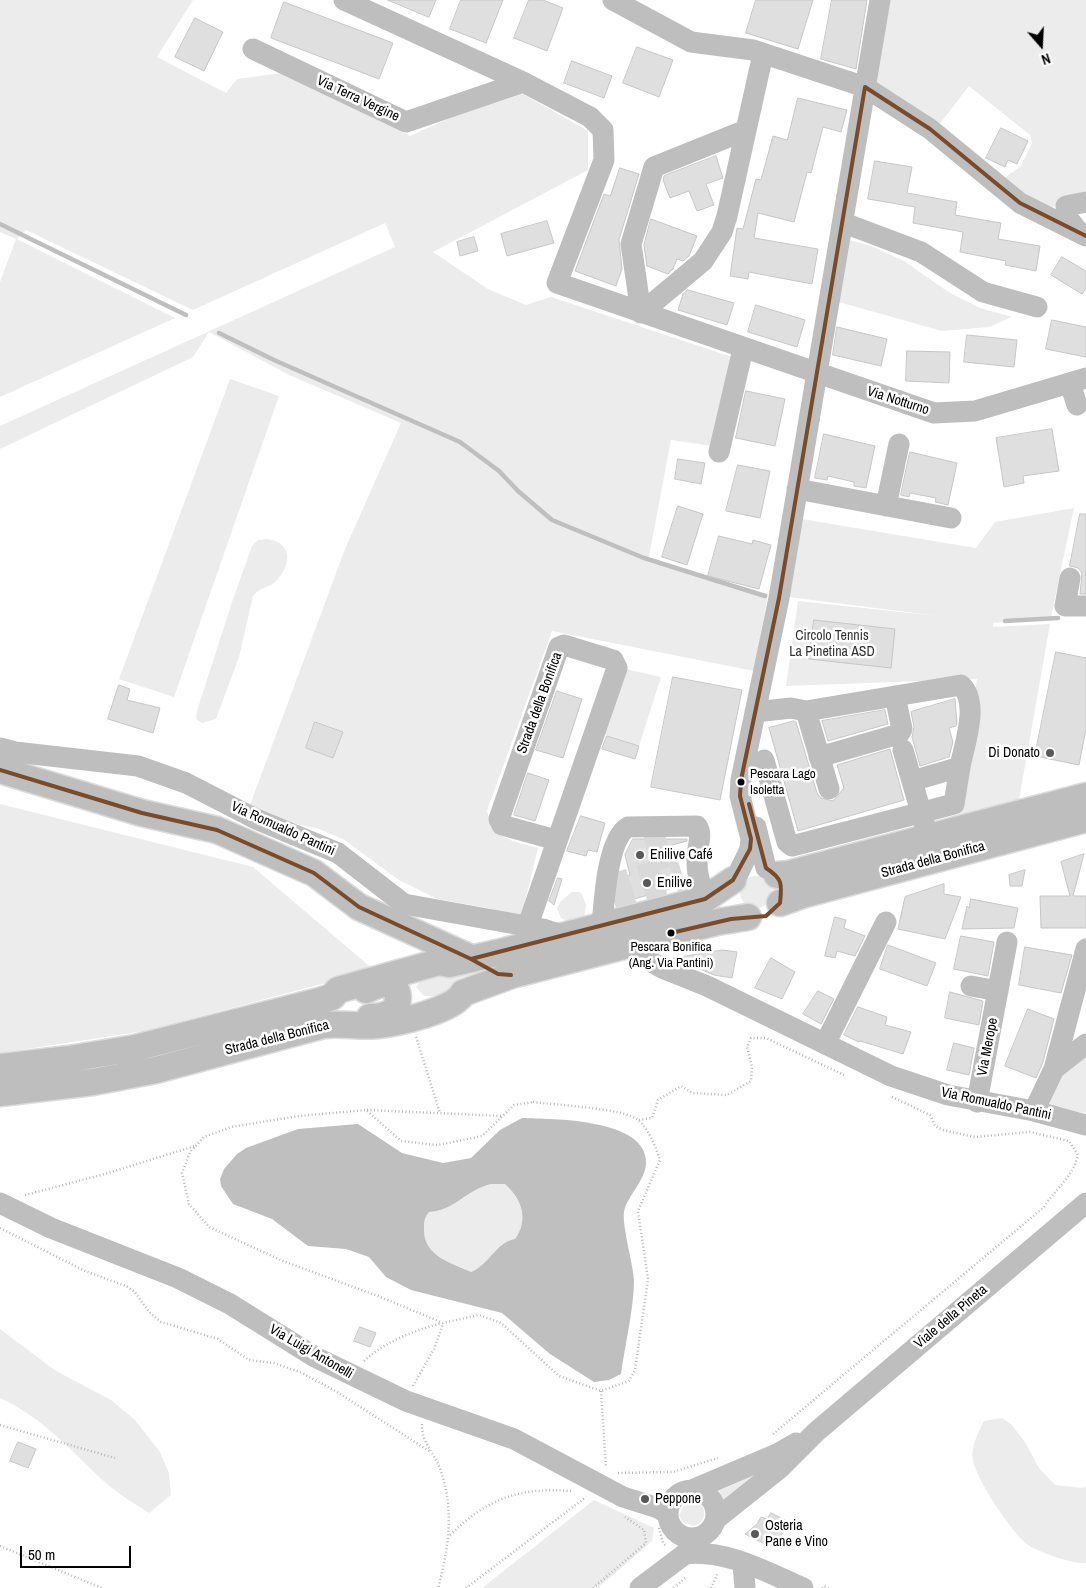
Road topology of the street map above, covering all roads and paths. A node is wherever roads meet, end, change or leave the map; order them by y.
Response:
1 (344, 0) edge
2 (613, 0) edge
3 (880, 0) edge
4 (253, 49) dead end
5 (763, 54) junction
6 (523, 82) junction
7 (865, 87) junction
8 (746, 130) junction
9 (1086, 202) edge
10 (844, 223) junction
11 (1082, 234) edge
12 (1037, 308) dead end
13 (641, 313) junction
14 (743, 349) junction
15 (817, 375) junction
16 (1078, 381) edge
17 (1076, 405) dead end
18 (900, 444) dead end
19 (719, 452) dead end
20 (797, 489) junction
21 (886, 506) junction
22 (951, 518) dead end
23 (1070, 578) dead end
24 (1086, 606) edge
25 (895, 696) junction
26 (755, 712) junction
27 (806, 712) junction
28 (0, 748) edge
29 (903, 750) dead end
30 (819, 757) junction
31 (764, 760) dead end
32 (960, 767) junction
33 (0, 770) edge
34 (741, 780) junction
35 (912, 781) junction
36 (829, 789) dead end
37 (1086, 796) edge
38 (921, 812) junction
39 (1086, 819) edge
40 (929, 838) junction
41 (556, 840) junction
42 (804, 842) junction
43 (812, 868) junction
44 (772, 871) junction
45 (692, 876) junction
46 (735, 877) junction
47 (607, 900) junction
48 (780, 904) junction
49 (748, 916) junction
50 (886, 922) dead end
51 (521, 924) junction
52 (637, 942) junction
53 (1007, 942) dead end
54 (564, 948) junction
55 (1086, 949) edge
56 (460, 961) junction
57 (512, 975) junction
58 (971, 986) dead end
59 (998, 991) junction
60 (464, 993) junction
61 (332, 997) junction
62 (405, 1019) junction
63 (337, 1023) junction
64 (826, 1042) junction
65 (1086, 1044) edge
66 (0, 1066) edge
67 (1054, 1069) junction
68 (847, 1076) dead end
69 (0, 1093) edge
70 (891, 1096) dead end
71 (977, 1102) junction
72 (366, 1110) junction
73 (1034, 1111) junction
74 (440, 1114) junction
75 (503, 1116) junction
76 (638, 1120) junction
77 (1086, 1125) edge
78 (196, 1146) junction
79 (24, 1196) dead end
80 (0, 1203) edge
81 (1086, 1203) edge
82 (0, 1228) edge
83 (443, 1323) junction
84 (349, 1374) junction
85 (334, 1391) junction
86 (600, 1391) junction
87 (414, 1404) junction
88 (0, 1425) edge
89 (816, 1432) junction
90 (771, 1436) dead end
91 (429, 1451) junction
92 (722, 1457) dead end
93 (115, 1458) dead end
94 (607, 1473) dead end
95 (692, 1490) junction
96 (574, 1491) dead end
97 (593, 1493) dead end
98 (625, 1498) junction
99 (669, 1519) junction
100 (702, 1534) junction
101 (450, 1535) junction
102 (0, 1546) edge
103 (743, 1564) junction
104 (776, 1576) junction
105 (645, 1584) edge
106 (102, 1588) edge
107 (438, 1588) edge
108 (466, 1588) edge
109 (593, 1588) edge
110 (745, 1588) edge
111 (803, 1588) edge
112 (822, 1588) edge
113 (829, 1588) edge

1 - 6 street
2 - 5 street
3 - 7 street
4 - 6 street, Via Terra Vergine
5 - 7 street
5 - 8 street
6 - 13 street, Via Notturno
7 - 10 street
7 - 11 street
8 - 13 street
8 - 13 street
9 - 11 street
10 - 12 street
10 - 15 street
13 - 14 street, Via Notturno
14 - 15 street, Via Notturno
14 - 19 street
15 - 16 street, Via Notturno
15 - 20 street
16 - 17 street
18 - 21 street
20 - 21 street
20 - 26 street
21 - 22 street
23 - 24 street
25 - 27 street
25 - 30 street
25 - 32 street
26 - 27 street
26 - 34 street
27 - 30 street
28 - 51 street, Via Romualdo Pantini
29 - 35 street, Strada della Bonifica
30 - 36 street
31 - 42 street
32 - 35 street
32 - 38 street
33 - 56 main road, Via Romualdo Pantini
34 - 44 street
34 - 46 street
35 - 38 street, Strada della Bonifica
37 - 40 main road, Strada della Bonifica
38 - 40 street, Strada della Bonifica
38 - 42 street
39 - 48 main road, Strada della Bonifica
40 - 43 main road, Strada della Bonifica
41 - 41 street, Strada della Bonifica
41 - 51 street, Strada della Bonifica
42 - 43 street
43 - 44 main road, Strada della Bonifica
44 - 46 main road
44 - 48 main road
45 - 46 main road, Strada della Bonifica
45 - 47 main road, Strada della Bonifica
45 - 47 street
46 - 49 main road
47 - 54 main road, Strada della Bonifica
48 - 49 main road
49 - 52 main road, Strada della Bonifica
50 - 64 street
51 - 54 street, Via Romualdo Pantini
52 - 54 main road, Strada della Bonifica
52 - 64 street, Via Romualdo Pantini
53 - 59 street, Via Merope
54 - 56 main road, Strada della Bonifica
54 - 57 main road, Strada della Bonifica
55 - 67 street
56 - 57 main road, Via Romualdo Pantini
56 - 60 main road
56 - 61 main road, Strada della Bonifica
57 - 60 main road, Strada della Bonifica
58 - 59 street
59 - 71 street, Via Merope
60 - 62 main road, Strada della Bonifica
61 - 63 main road
61 - 66 main road, Strada della Bonifica
62 - 63 main road, Strada della Bonifica
62 - 74 path
63 - 69 main road, Strada della Bonifica
64 - 71 street, Via Romualdo Pantini
65 - 67 street
67 - 73 street
68 - 76 path
70 - 90 path
71 - 73 street, Via Romualdo Pantini
72 - 74 path
72 - 75 path
72 - 78 path
73 - 77 street, Via Romualdo Pantini
74 - 75 path
75 - 76 path
76 - 86 path
78 - 79 path
78 - 83 path
80 - 84 street, Via Luigi Antonelli
81 - 89 street, Viale della Pineta
82 - 85 path
83 - 84 path
83 - 86 path
83 - 87 path
84 - 85 path
84 - 87 street, Via Luigi Antonelli
85 - 91 path
86 - 94 path
87 - 91 path
87 - 98 street, Via Luigi Antonelli
88 - 93 path
89 - 95 street, Viale della Pineta
89 - 100 street, Viale della Pineta
91 - 101 path
92 - 98 path
95 - 99 street
95 - 100 street
96 - 101 path
97 - 108 path
98 - 99 street, Via Luigi Antonelli
98 - 109 path
99 - 100 street
99 - 105 street
100 - 103 street
100 - 104 street
100 - 105 street, Viale della Pineta
101 - 107 path
102 - 106 path
103 - 104 street
103 - 110 street
104 - 111 street
112 - 113 path

